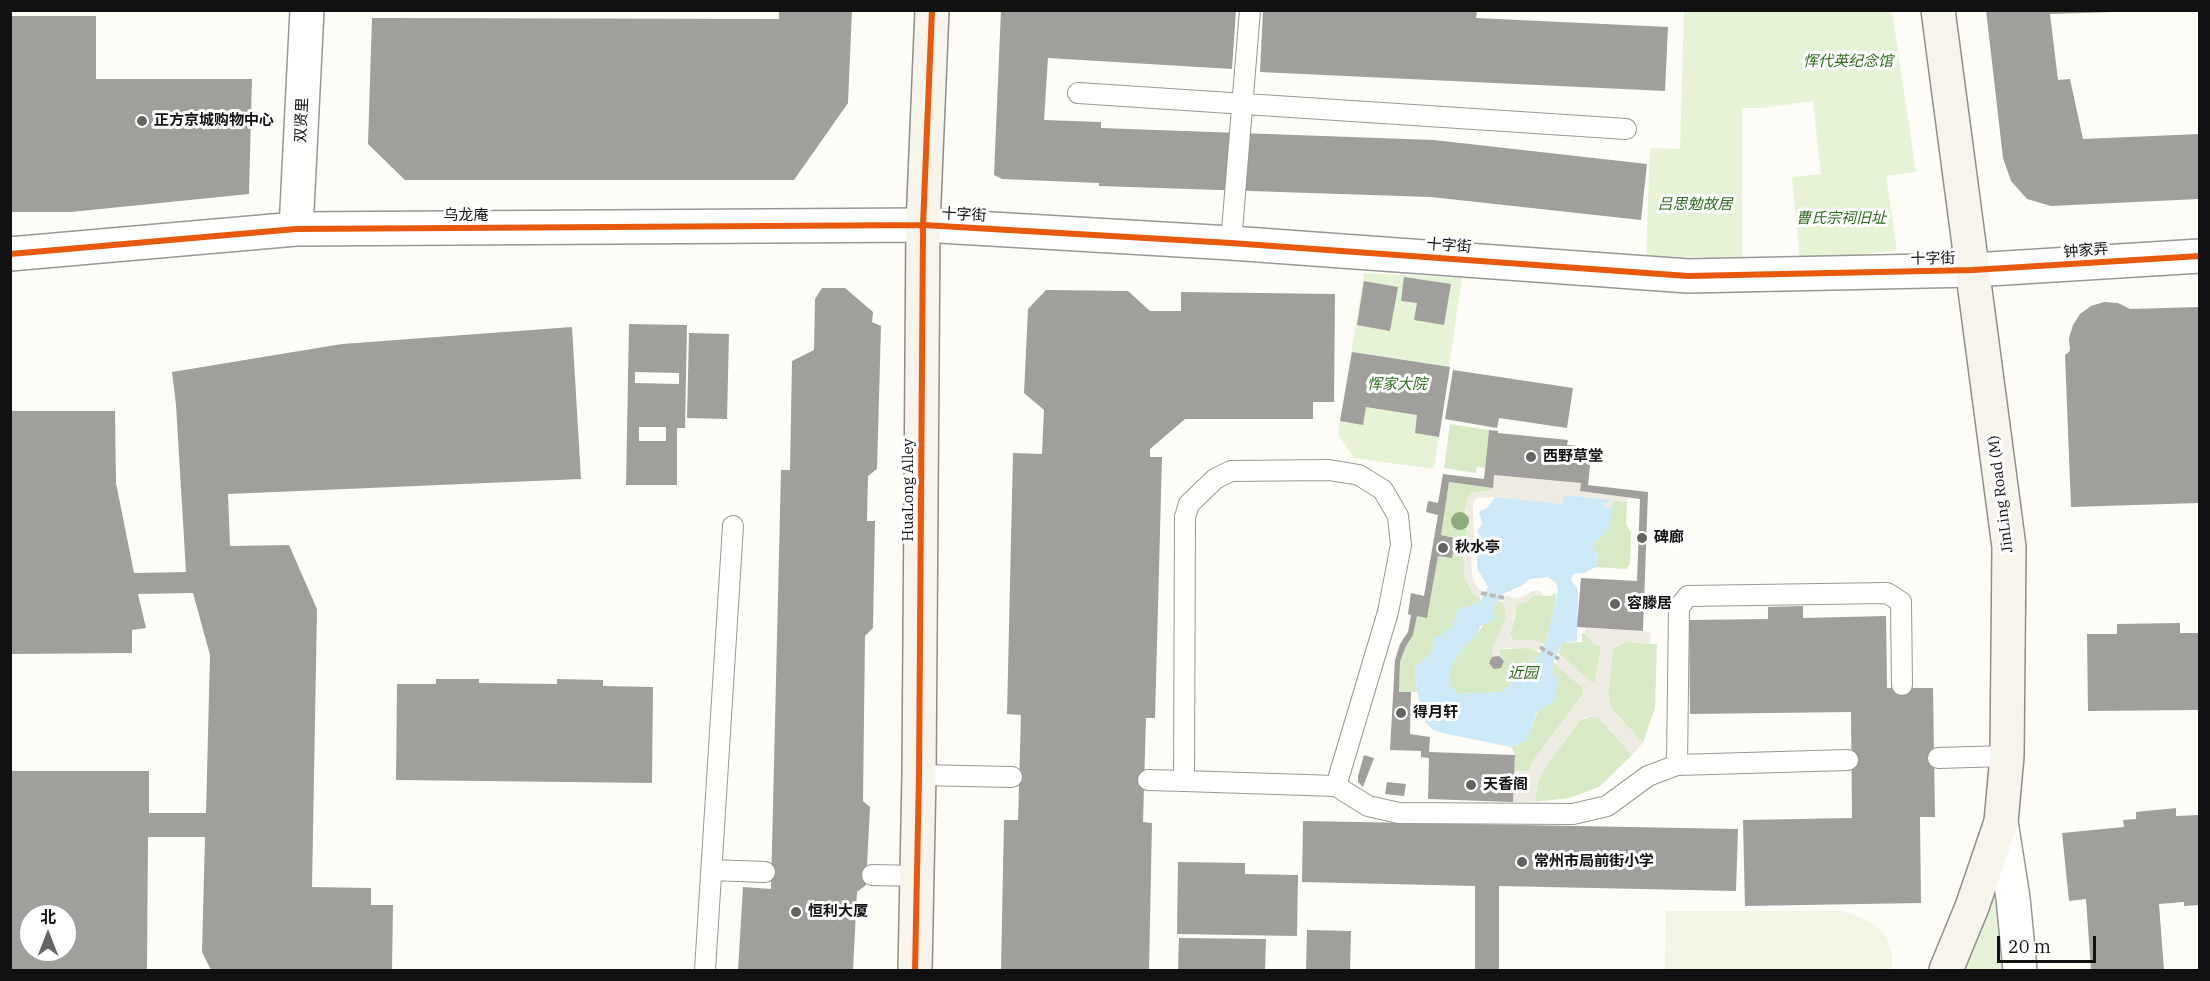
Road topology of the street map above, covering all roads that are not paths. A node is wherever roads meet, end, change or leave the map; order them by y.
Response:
1 (308, 10) edge
2 (932, 10) edge
3 (1250, 10) edge
4 (1938, 10) edge
5 (1078, 93) dead end
6 (1242, 104) junction
7 (1626, 129) dead end
8 (923, 225) junction
9 (296, 229) junction
10 (1232, 243) junction
11 (10, 254) edge
12 (2199, 256) edge
13 (1973, 270) junction
14 (733, 526) dead end
15 (1902, 685) dead end
16 (2007, 756) junction
17 (1938, 758) dead end
18 (1848, 760) dead end
19 (1677, 765) junction
20 (919, 775) junction
21 (1012, 777) dead end
22 (1148, 780) dead end
23 (1184, 781) junction
24 (1336, 786) junction
25 (2001, 822) junction
26 (712, 870) junction
27 (765, 872) dead end
28 (872, 875) dead end
29 (917, 876) junction
30 (705, 970) edge
31 (915, 970) edge
32 (1946, 970) edge
33 (2020, 970) edge

1 - 9 street, 双贤里
2 - 8 main road, HuaLong Alley
3 - 6 lane
4 - 13 main road, JinLing Road (M)
5 - 6 lane
6 - 7 lane
6 - 10 lane
8 - 9 street, 乌龙庵
8 - 10 street, 十字街
8 - 20 main road, HuaLong Alley
9 - 11 street, 乌龙庵
10 - 13 street, 十字街
12 - 13 street, 钟家弄
13 - 16 main road, JinLing Road (M)
14 - 26 lane
15 - 19 lane
16 - 17 lane
16 - 25 main road, JinLing Road (M)
18 - 19 lane
19 - 24 lane
20 - 21 lane
20 - 29 main road, HuaLong Alley
22 - 23 lane
23 - 24 lane
23 - 24 lane
25 - 32 main road, JinLing Road (M)
25 - 33 street
26 - 27 lane
26 - 30 lane
28 - 29 lane
29 - 31 main road, HuaLong Alley

